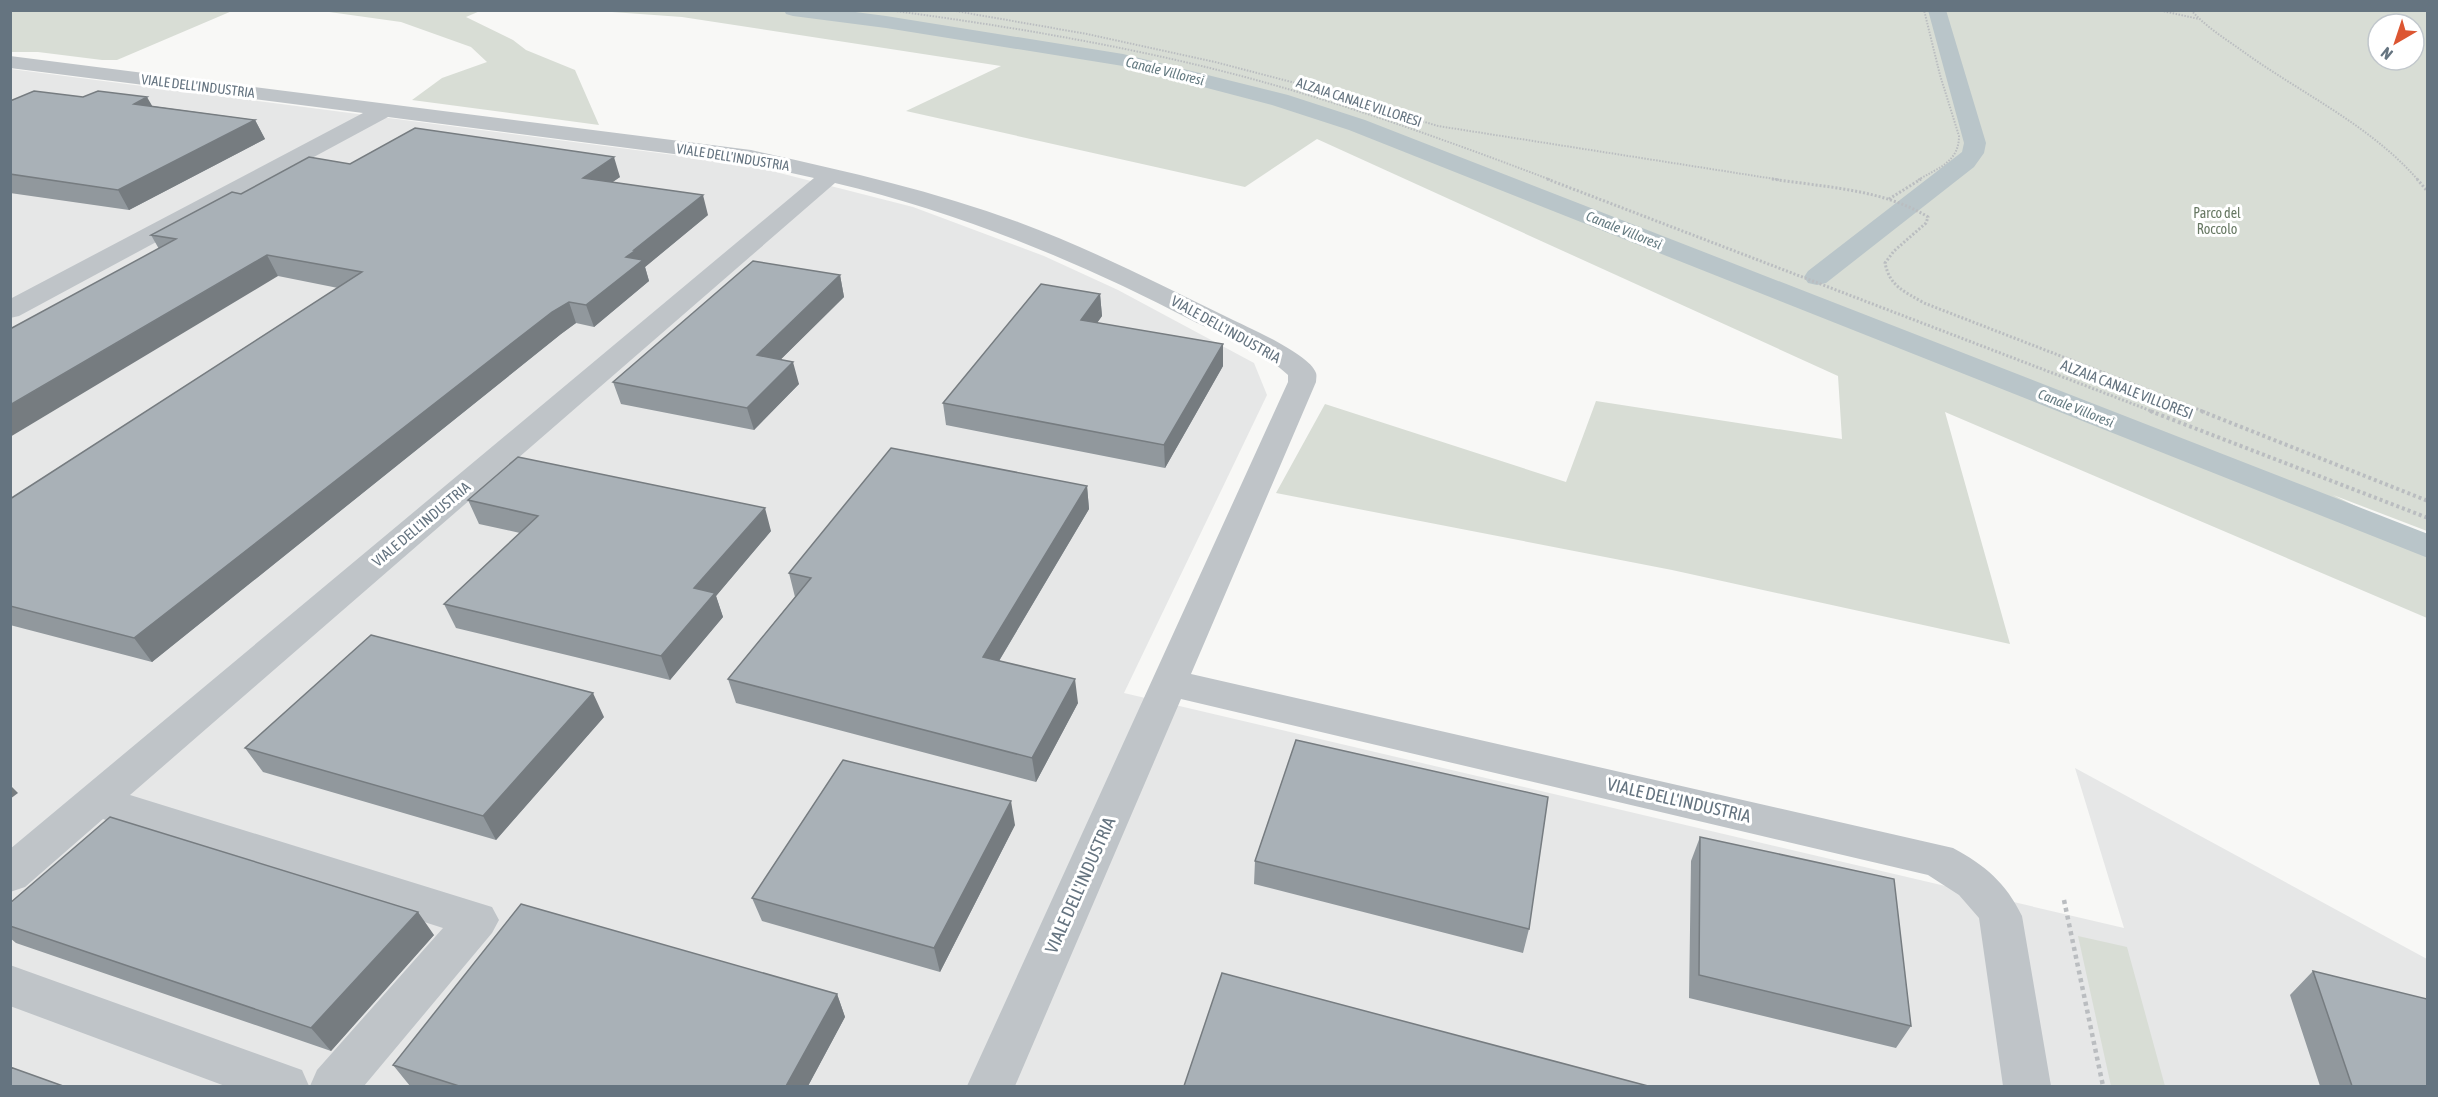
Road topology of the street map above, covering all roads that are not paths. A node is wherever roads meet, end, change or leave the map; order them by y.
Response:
1 (10, 62) edge
2 (385, 110) junction
3 (831, 175) junction
4 (10, 310) edge
5 (1168, 683) junction
6 (96, 801) junction
7 (10, 874) edge
8 (10, 985) edge
9 (285, 1086) edge
10 (334, 1086) edge
11 (991, 1086) edge
12 (2027, 1086) edge

1 - 2 street, VIALE DELL'INDUSTRIA
2 - 3 street, VIALE DELL'INDUSTRIA
2 - 4 street
3 - 5 street, VIALE DELL'INDUSTRIA
3 - 6 street, VIALE DELL'INDUSTRIA
5 - 11 street, VIALE DELL'INDUSTRIA
5 - 12 street, VIALE DELL'INDUSTRIA
6 - 7 street, VIALE DELL'INDUSTRIA
6 - 10 street
8 - 9 street

